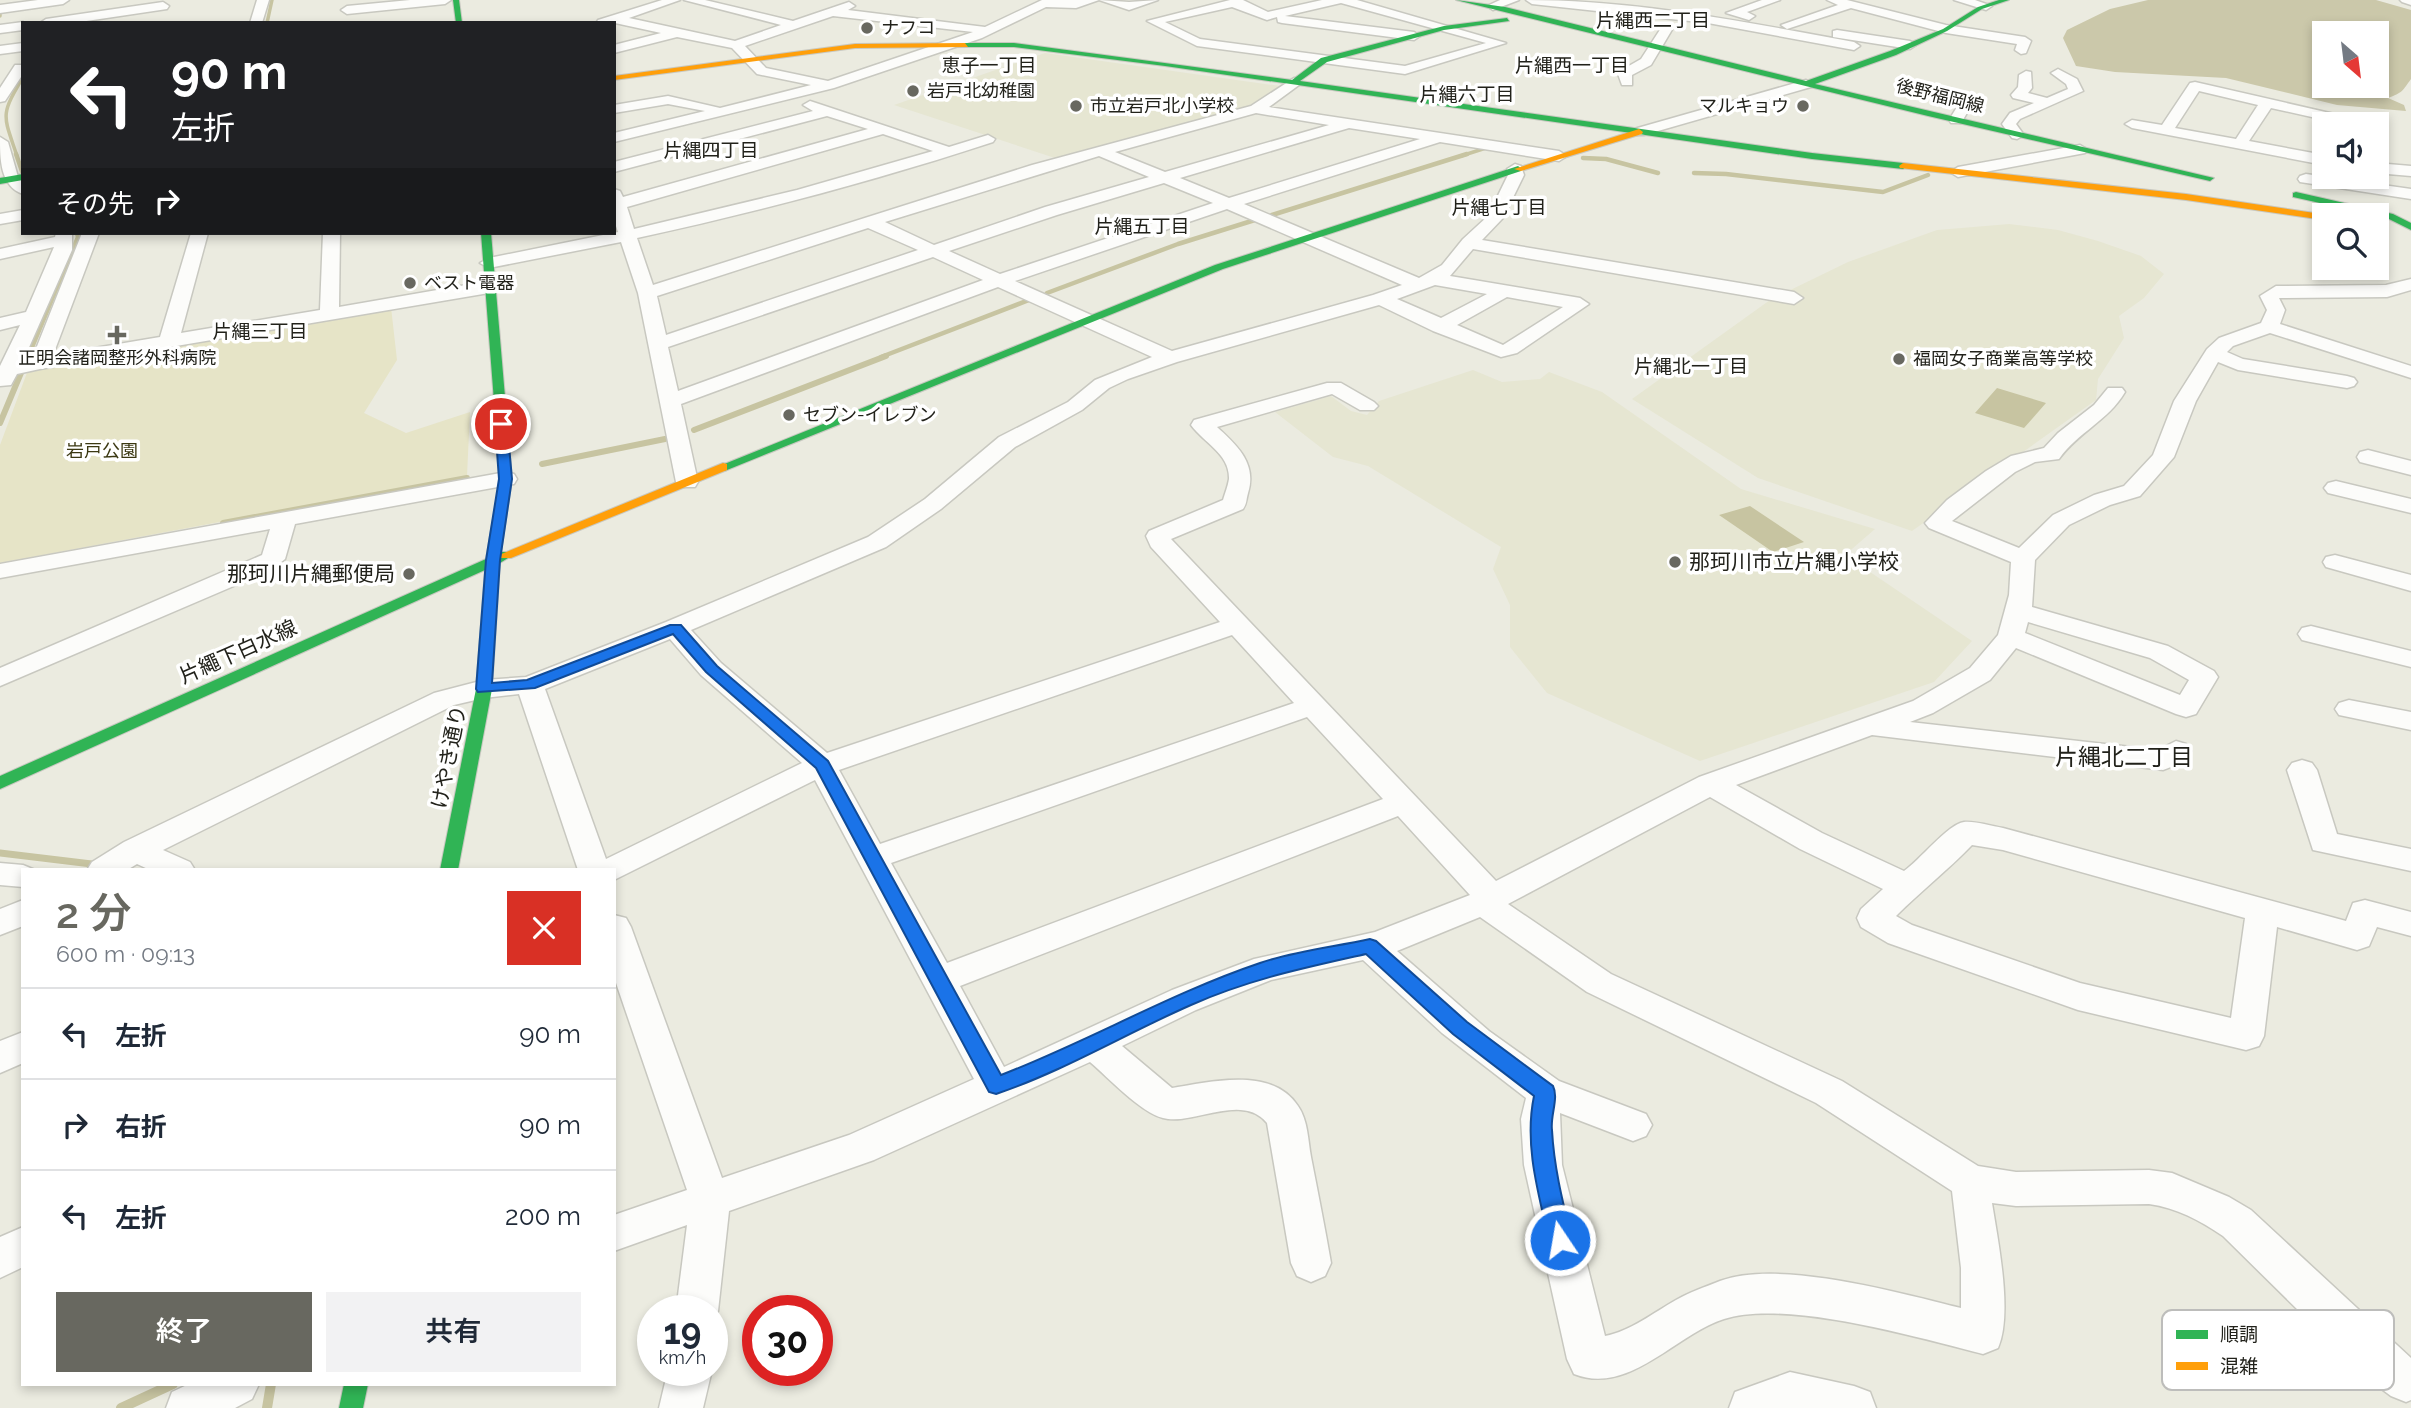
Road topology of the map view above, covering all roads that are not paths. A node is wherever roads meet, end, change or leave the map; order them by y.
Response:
1 (63, 0) edge
2 (263, 0) edge
3 (444, 0) edge
4 (456, 0) edge
5 (674, 0) edge
6 (690, 0) edge
7 (867, 0) edge
8 (1093, 0) edge
9 (1105, 0) edge
10 (1154, 0) edge
11 (1338, 0) edge
12 (1344, 0) edge
13 (1459, 0) edge
14 (1513, 0) edge
15 (1532, 0) edge
16 (1740, 0) edge
17 (1774, 0) edge
18 (1881, 0) edge
19 (1961, 0) edge
20 (2006, 0) edge
21 (1041, 2) edge
22 (1846, 2) edge
23 (164, 3) edge
24 (1679, 3) dead end
25 (1759, 5) junction
26 (1493, 6) junction
27 (1986, 6) junction
28 (0, 9) edge
29 (347, 11) edge
30 (833, 12) junction
31 (1194, 12) junction
32 (1935, 12) dead end
33 (1732, 13) junction
34 (1266, 16) junction
35 (1896, 16) junction
36 (1535, 17) junction
37 (58, 21) edge
38 (155, 21) edge
39 (258, 21) edge
40 (459, 21) edge
41 (609, 21) edge
42 (1211, 21) dead end
43 (1953, 21) junction
44 (616, 22) edge
45 (794, 25) junction
46 (1787, 25) junction
47 (21, 26) edge
48 (1667, 27) dead end
49 (1444, 28) junction
50 (0, 29) edge
51 (990, 30) junction
52 (677, 33) junction
53 (1414, 36) junction
54 (1850, 41) junction
55 (1329, 42) dead end
56 (955, 43) junction
57 (736, 45) junction
58 (1910, 45) junction
59 (21, 47) edge
60 (616, 48) edge
61 (1370, 48) junction
62 (1656, 48) junction
63 (0, 50) edge
64 (2021, 50) dead end
65 (750, 59) junction
66 (1324, 60) junction
67 (21, 67) edge
68 (21, 68) edge
69 (0, 71) edge
70 (2058, 74) dead end
71 (2026, 75) dead end
72 (616, 78) edge
73 (1294, 82) junction
74 (1627, 82) dead end
75 (1806, 83) junction
76 (829, 85) junction
77 (1, 95) edge
78 (789, 96) junction
79 (2047, 102) junction
80 (2267, 102) junction
81 (1974, 104) dead end
82 (616, 109) edge
83 (1256, 109) junction
84 (723, 111) junction
85 (828, 111) junction
86 (2315, 112) edge
87 (1956, 120) junction
88 (1350, 123) junction
89 (2132, 124) dead end
90 (882, 130) junction
91 (2166, 130) junction
92 (1639, 132) junction
93 (2017, 135) junction
94 (1441, 137) junction
95 (616, 138) edge
96 (988, 139) dead end
97 (2186, 144) dead end
98 (2240, 144) junction
99 (4, 146) edge
100 (2080, 150) junction
101 (1099, 151) junction
102 (950, 152) junction
103 (2411, 152) edge
104 (1559, 156) junction
105 (2312, 162) edge
106 (2312, 162) edge
107 (616, 166) edge
108 (2312, 168) edge
109 (1516, 169) junction
110 (2389, 169) edge
111 (2408, 170) edge
112 (1958, 172) junction
113 (1164, 177) junction
114 (14, 182) edge
115 (2231, 182) dead end
116 (2389, 187) edge
117 (2290, 194) joint
118 (2411, 194) edge
119 (616, 199) edge
120 (1229, 203) junction
121 (2312, 214) edge
122 (21, 215) edge
123 (0, 219) edge
124 (872, 223) junction
125 (2389, 226) edge
126 (2411, 228) edge
127 (89, 235) edge
128 (198, 235) edge
129 (331, 235) edge
130 (486, 235) edge
131 (64, 236) edge
132 (1311, 237) junction
133 (628, 238) junction
134 (1469, 243) junction
135 (932, 250) junction
136 (0, 254) edge
137 (489, 263) junction
138 (997, 281) junction
139 (1426, 282) junction
140 (489, 287) junction
141 (1503, 292) junction
142 (2402, 292) edge
143 (647, 293) junction
144 (1794, 298) dead end
145 (1380, 299) junction
146 (329, 314) junction
147 (31, 316) junction
148 (1088, 320) junction
149 (0, 324) edge
150 (1440, 327) junction
151 (2269, 327) junction
152 (169, 341) junction
153 (659, 344) junction
154 (2214, 353) junction
155 (1170, 358) junction
156 (40, 363) junction
157 (4, 371) edge
158 (2411, 372) edge
159 (2347, 382) dead end
160 (0, 390) edge
161 (2115, 392) dead end
162 (670, 401) junction
163 (1367, 406) dead end
164 (2368, 457) dead end
165 (2411, 468) edge
166 (506, 479) junction
167 (687, 482) junction
168 (2347, 498) dead end
169 (2411, 506) edge
170 (285, 518) junction
171 (2023, 558) junction
172 (493, 560) junction
173 (2335, 562) dead end
174 (0, 571) edge
175 (2411, 583) edge
176 (2014, 624) junction
177 (1237, 625) junction
178 (675, 628) junction
179 (2311, 634) dead end
180 (2411, 659) edge
181 (0, 678) edge
182 (530, 685) junction
183 (484, 689) junction
184 (1312, 706) junction
185 (2349, 709) dead end
186 (2411, 721) edge
187 (1869, 727) junction
188 (2176, 751) dead end
189 (822, 765) junction
190 (2302, 769) dead end
191 (0, 783) edge
192 (1710, 784) junction
193 (1403, 803) junction
194 (135, 850) junction
195 (873, 858) junction
196 (2411, 860) edge
197 (106, 868) edge
198 (175, 868) edge
199 (449, 868) edge
200 (593, 868) edge
201 (615, 868) edge
202 (0, 874) edge
203 (21, 876) edge
204 (1906, 886) junction
205 (1488, 901) junction
206 (2262, 911) junction
207 (21, 913) edge
208 (0, 923) edge
209 (2411, 924) edge
210 (616, 933) edge
211 (1370, 946) junction
212 (939, 980) junction
213 (1094, 1044) junction
214 (21, 1047) edge
215 (0, 1058) edge
216 (996, 1086) junction
217 (1546, 1092) junction
218 (1633, 1125) dead end
219 (1970, 1182) junction
220 (710, 1201) junction
221 (616, 1232) edge
222 (21, 1246) edge
223 (0, 1259) edge
224 (1311, 1263) dead end
225 (699, 1295) edge
226 (2328, 1310) edge
227 (2394, 1372) edge
228 (2406, 1381) dead end
229 (233, 1386) edge
230 (236, 1386) edge
231 (356, 1386) edge
232 (686, 1386) edge
233 (188, 1408) edge
234 (231, 1408) edge
235 (351, 1408) edge
236 (681, 1408) edge
237 (1751, 1408) edge
238 (1854, 1408) edge

1 - 28 street
2 - 39 street
3 - 29 street
4 - 40 main road
5 - 41 street
6 - 45 street
7 - 30 street
8 - 21 street
9 - 10 street
10 - 31 street
11 - 34 street
12 - 49 street
13 - 26 main road, 後野福岡線
14 - 26 street
15 - 54 street
16 - 25 street
17 - 25 street
18 - 32 street
19 - 27 street
20 - 27 main road
21 - 51 street
22 - 35 street
22 - 46 street
23 - 37 street
23 - 38 street
24 - 33 street
25 - 33 street
26 - 36 main road, 後野福岡線
27 - 43 main road
30 - 45 street
30 - 51 street
31 - 34 street
31 - 42 street
31 - 66 street
33 - 46 street
34 - 53 street
35 - 43 street
35 - 54 street
36 - 49 main road
36 - 62 main road, 後野福岡線
43 - 58 main road
43 - 64 street
44 - 52 street
45 - 57 street
46 - 54 street
47 - 50 street
48 - 62 street
49 - 53 main road
49 - 66 street
51 - 56 street
52 - 57 street
52 - 60 street
53 - 61 main road
54 - 58 street
55 - 61 street
56 - 65 main road
56 - 73 main road
56 - 76 street
57 - 65 street
58 - 75 main road
59 - 63 street
61 - 66 main road
62 - 74 street
62 - 75 main road, 後野福岡線
65 - 72 main road
65 - 76 street
66 - 73 main road
67 - 69 street
68 - 77 street
70 - 79 street
71 - 79 street
73 - 83 street
73 - 92 main road
75 - 87 main road, 後野福岡線
75 - 92 street
76 - 78 street
78 - 84 street
78 - 85 street
79 - 93 street
80 - 86 street
80 - 91 street
80 - 98 street
81 - 87 street
82 - 84 street
83 - 88 street
83 - 101 street
84 - 95 street
85 - 90 street
85 - 107 street
87 - 93 main road, 後野福岡線
88 - 94 street
88 - 113 street
89 - 91 street
90 - 102 street
90 - 119 street
91 - 98 street
92 - 104 main road, 片繩下白水線
92 - 112 main road
93 - 100 main road, 後野福岡線
94 - 104 street
94 - 120 street
96 - 102 street
97 - 106 street
98 - 105 street
99 - 114 street
100 - 112 street
100 - 115 main road, 後野福岡線
101 - 113 street
101 - 124 street
102 - 133 street
103 - 111 street
104 - 109 main road, 片繩下白水線
108 - 117 street
109 - 132 main road, 片繩下白水線
109 - 134 street
110 - 111 street
112 - 121 main road
113 - 120 street
113 - 135 street
116 - 118 street
117 - 126 main road
119 - 133 street
120 - 132 street
120 - 138 street
122 - 123 street
124 - 135 street
124 - 143 street
125 - 126 main road
127 - 156 street
128 - 152 street
129 - 146 street
130 - 137 main road, けやき通り
131 - 136 street
131 - 147 street
132 - 139 street
132 - 148 main road, 片繩下白水線
133 - 137 street
133 - 143 street
134 - 139 street
134 - 144 street
135 - 138 street
135 - 153 street
137 - 140 main road, けやき通り
138 - 148 street
138 - 162 street
139 - 141 street
139 - 145 street
140 - 146 street
140 - 166 main road, けやき通り
141 - 150 street
141 - 150 street
142 - 151 street
143 - 153 street
145 - 150 street
145 - 155 street
146 - 152 street
147 - 149 street
147 - 157 street
148 - 155 street
148 - 167 main road, 片繩下白水線
151 - 154 street
151 - 158 street
152 - 156 street
153 - 162 street
154 - 159 street
154 - 171 street
155 - 178 street
156 - 157 street
157 - 160 street
161 - 171 street
162 - 167 street
163 - 177 street
164 - 165 street
166 - 170 street
166 - 172 main road, けやき通り
167 - 172 main road, 片繩下白水線
168 - 169 street
170 - 174 street
170 - 181 street
171 - 176 street
172 - 183 main road, けやき通り
172 - 191 main road, 片繩下白水線
173 - 175 street
176 - 176 street
176 - 187 street
177 - 184 street
177 - 189 street
178 - 182 street
178 - 189 street
179 - 180 street
182 - 183 street
182 - 200 street
183 - 194 street
183 - 199 main road, けやき通り
184 - 193 street
184 - 195 street
185 - 186 street
187 - 188 street
187 - 192 street
189 - 195 street
189 - 201 street
190 - 196 street
192 - 204 street
192 - 205 street
193 - 205 street
193 - 212 street
194 - 197 street
194 - 198 street
195 - 212 street
202 - 203 street
204 - 206 street
204 - 206 street
205 - 211 street
205 - 219 street
206 - 209 street
207 - 208 street
210 - 220 street
211 - 213 street
211 - 217 street
212 - 216 street
213 - 216 street
213 - 224 street
214 - 215 street
216 - 220 street
217 - 218 street
217 - 219 street
219 - 226 street
220 - 221 street
220 - 225 street
222 - 223 street
227 - 228 street
229 - 233 street
230 - 234 street
231 - 235 main road
232 - 236 street
237 - 238 street

